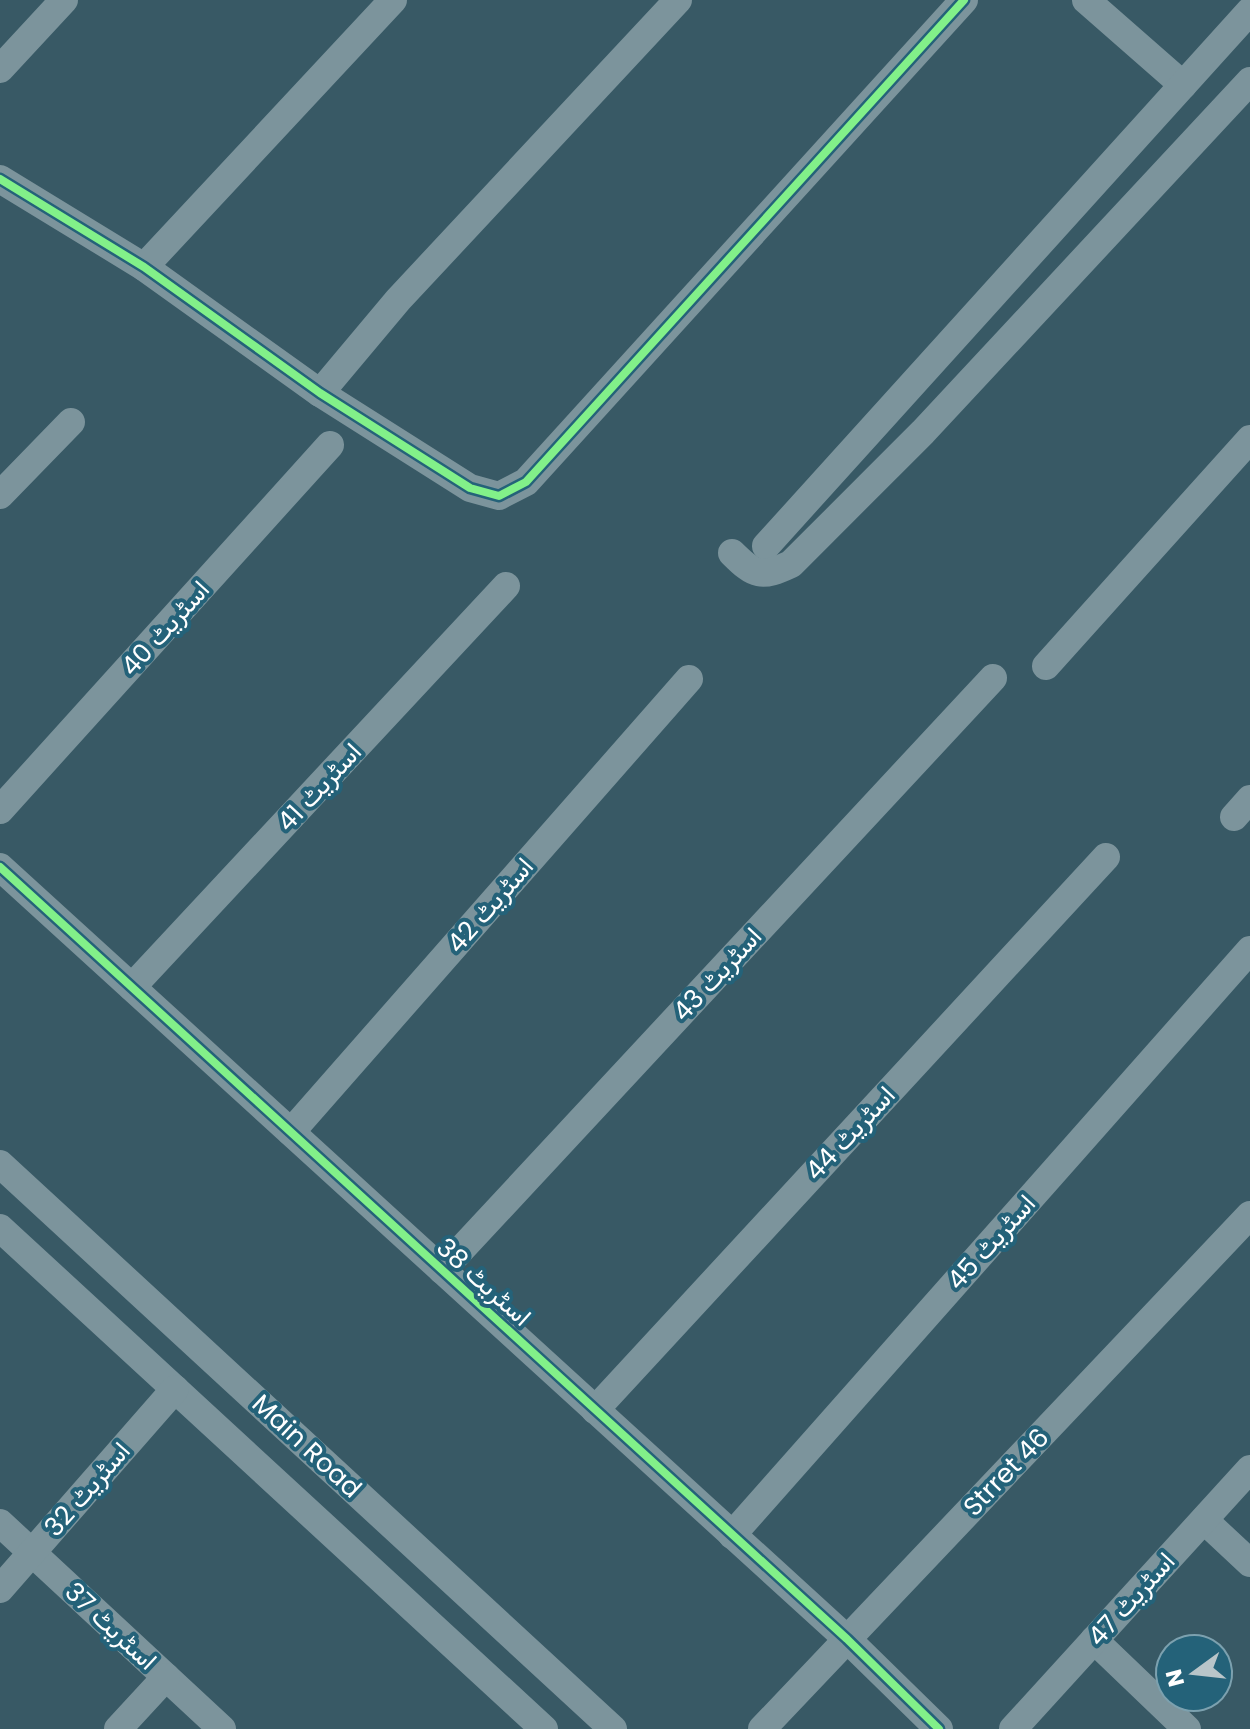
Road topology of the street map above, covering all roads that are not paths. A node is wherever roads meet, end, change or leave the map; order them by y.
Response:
1 (64, 0) edge
2 (393, 0) edge
3 (678, 0) edge
4 (964, 0) edge
5 (1086, 0) edge
6 (1250, 11) edge
7 (0, 69) edge
8 (1250, 81) edge
9 (1183, 85) junction
10 (0, 179) edge
11 (144, 267) junction
12 (320, 393) junction
13 (897, 404) junction
14 (71, 422) dead end
15 (923, 432) junction
16 (1250, 439) edge
17 (330, 445) dead end
18 (0, 495) edge
19 (766, 546) dead end
20 (732, 553) dead end
21 (506, 586) dead end
22 (1046, 666) dead end
23 (993, 678) dead end
24 (689, 679) dead end
25 (0, 810) edge
26 (1106, 857) dead end
27 (0, 867) edge
28 (1250, 950) edge
29 (132, 987) junction
30 (291, 1132) junction
31 (0, 1164) edge
32 (1250, 1215) edge
33 (0, 1228) edge
34 (442, 1270) junction
35 (175, 1389) junction
36 (595, 1410) junction
37 (1250, 1469) edge
38 (1204, 1520) junction
39 (0, 1523) edge
40 (732, 1535) junction
41 (32, 1553) junction
42 (1250, 1563) edge
43 (0, 1589) edge
44 (847, 1639) junction
45 (1094, 1640) junction
46 (166, 1677) junction
47 (118, 1729) edge
48 (222, 1729) edge
49 (544, 1729) edge
50 (613, 1729) edge
51 (762, 1729) edge
52 (939, 1729) edge
53 (1013, 1729) edge
54 (1187, 1729) edge

1 - 7 street
2 - 11 street
3 - 12 street
4 - 12 street
5 - 9 street
6 - 9 street
8 - 15 street
9 - 13 street
10 - 11 street
11 - 12 street
13 - 15 street
13 - 19 street
14 - 18 street
15 - 20 street
16 - 22 street
17 - 25 street, اسٹریٹ 40
21 - 29 street, اسٹریٹ 41
23 - 34 street, اسٹریٹ 43
24 - 30 street, اسٹریٹ 42
26 - 36 street, اسٹریٹ 44
27 - 29 street, اسٹریٹ 38
28 - 40 street, اسٹریٹ 45
29 - 30 street, اسٹریٹ 38
30 - 34 street, اسٹریٹ 38
31 - 50 street, Main Road
32 - 44 street, Strret 46
33 - 35 street, Main Road
34 - 36 street, اسٹریٹ 38
35 - 41 street, اسٹریٹ 32
35 - 49 street, Main Road
36 - 40 street, اسٹریٹ 38
37 - 38 street, اسٹریٹ 47
38 - 42 street
38 - 45 street, اسٹریٹ 47
39 - 41 street, اسٹریٹ 37
40 - 44 street, اسٹریٹ 38
41 - 43 street, اسٹریٹ 32
41 - 46 street, اسٹریٹ 37
44 - 51 street, Strret 46
44 - 52 street, اسٹریٹ 38
45 - 53 street, اسٹریٹ 47
45 - 54 street
46 - 47 street
46 - 48 street, اسٹریٹ 37

